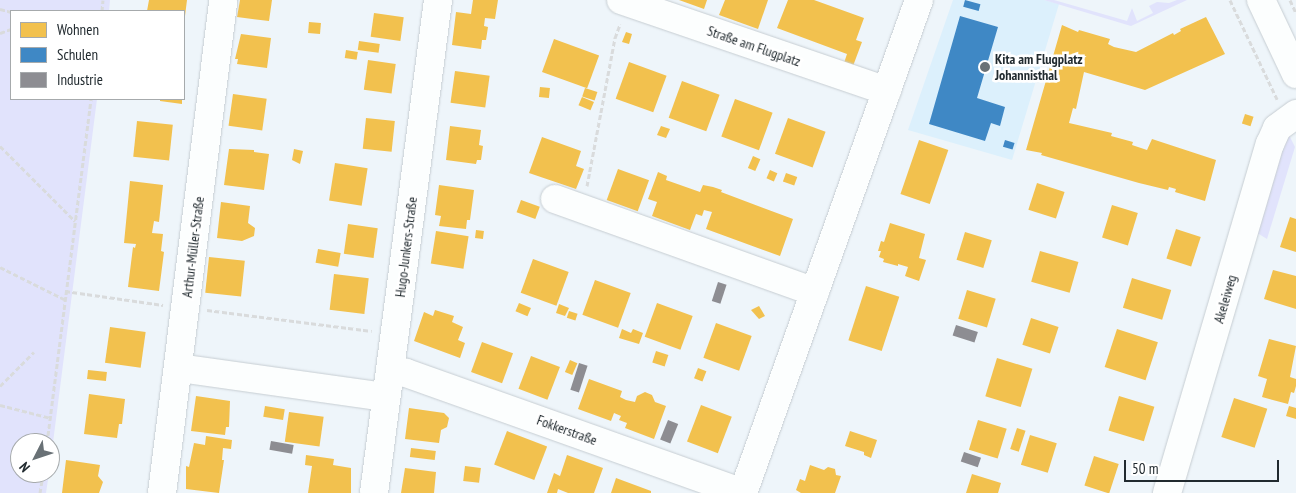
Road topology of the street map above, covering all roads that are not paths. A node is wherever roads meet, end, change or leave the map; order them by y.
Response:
1 (223, 0) edge
2 (438, 0) edge
3 (919, 0) edge
4 (1261, 0) edge
5 (625, 1) edge
6 (1296, 74) edge
7 (886, 91) junction
8 (1291, 116) edge
9 (554, 199) dead end
10 (815, 292) junction
11 (179, 368) junction
12 (390, 371) junction
13 (386, 397) junction
14 (162, 493) edge
15 (374, 493) edge
16 (743, 493) edge
17 (1167, 493) edge

1 - 11 street, Arthur-Müller-Straße
2 - 12 street, Hugo-Junkers-Straße
3 - 7 street
4 - 6 street
5 - 7 street, Straße am Flugplatz
7 - 10 street
8 - 17 street, Akeleiweg
9 - 10 street
10 - 16 street
11 - 13 street
11 - 14 street, Arthur-Müller-Straße
12 - 13 street, Hugo-Junkers-Straße
12 - 16 street, Fokkerstraße
13 - 15 street, Hugo-Junkers-Straße

